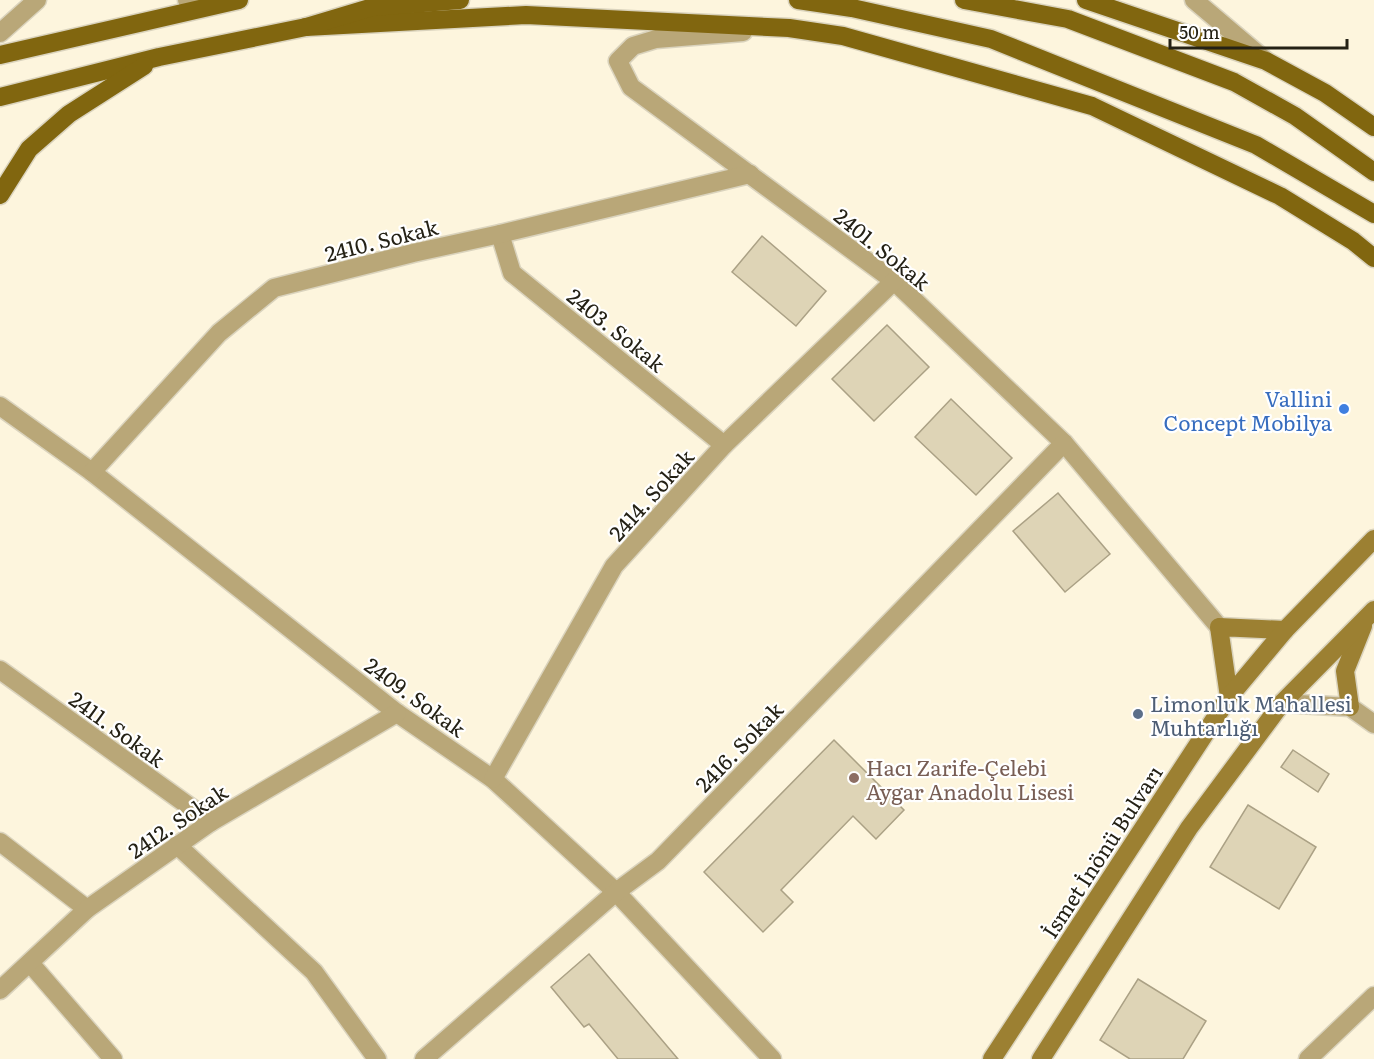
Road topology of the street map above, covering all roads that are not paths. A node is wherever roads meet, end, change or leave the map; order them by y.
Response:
1 (37, 0) edge
2 (187, 0) edge
3 (239, 0) edge
4 (460, 0) edge
5 (798, 0) edge
6 (964, 0) edge
7 (1086, 0) edge
8 (1194, 0) edge
9 (213, 3) edge
10 (306, 27) junction
11 (789, 28) junction
12 (0, 33) edge
13 (0, 55) edge
14 (159, 57) junction
15 (1266, 61) junction
16 (0, 97) edge
17 (1374, 127) edge
18 (1374, 172) edge
19 (750, 174) junction
20 (0, 195) edge
21 (1374, 214) edge
22 (500, 234) junction
23 (1353, 241) junction
24 (1374, 258) edge
25 (1374, 263) edge
26 (894, 280) junction
27 (0, 406) edge
28 (1064, 443) junction
29 (724, 445) junction
30 (92, 472) junction
31 (1374, 539) edge
32 (1370, 615) edge
33 (1219, 627) junction
34 (1285, 630) junction
35 (0, 670) edge
36 (1228, 697) junction
37 (1282, 703) junction
38 (1350, 707) junction
39 (397, 713) junction
40 (1374, 724) edge
41 (493, 779) junction
42 (211, 822) junction
43 (0, 842) edge
44 (177, 845) junction
45 (616, 892) junction
46 (87, 909) junction
47 (30, 963) junction
48 (0, 990) edge
49 (1374, 996) edge
50 (113, 1059) edge
51 (376, 1059) edge
52 (424, 1059) edge
53 (772, 1059) edge
54 (992, 1059) edge
55 (1041, 1059) edge
56 (1308, 1059) edge

1 - 12 street
2 - 9 street
3 - 9 main road
4 - 10 main road
5 - 21 main road
6 - 18 main road
7 - 15 main road
8 - 15 street
9 - 13 main road
10 - 11 main road
10 - 14 main road
11 - 19 street, 2401. Sokak
11 - 23 main road
14 - 16 main road
14 - 20 main road
15 - 17 main road
19 - 22 street, 2410. Sokak
19 - 26 street, 2401. Sokak
22 - 29 street, 2403. Sokak
22 - 30 street, 2410. Sokak
23 - 24 main road
23 - 25 main road
26 - 28 street, 2401. Sokak
26 - 29 street, 2414. Sokak
27 - 30 street, 2409. Sokak
28 - 33 street, 2401. Sokak
28 - 45 street, 2416. Sokak
29 - 41 street, 2414. Sokak
30 - 39 street, 2409. Sokak
31 - 34 main road, İsmet İnönü Bulvarı
32 - 37 main road
32 - 38 main road
33 - 34 main road
33 - 36 main road
34 - 36 main road, İsmet İnönü Bulvarı
35 - 42 street, 2411. Sokak
36 - 54 main road, İsmet İnönü Bulvarı
37 - 38 street
37 - 55 main road
38 - 40 street
39 - 41 street, 2409. Sokak
39 - 42 street, 2412. Sokak
41 - 45 street, 2409. Sokak
42 - 44 street, 2412. Sokak
43 - 46 street
44 - 46 street, 2412. Sokak
44 - 51 street
45 - 52 street, 2416. Sokak
45 - 53 street, 2409. Sokak
46 - 47 street, 2412. Sokak
47 - 48 street, 2412. Sokak
47 - 50 street
49 - 56 street

